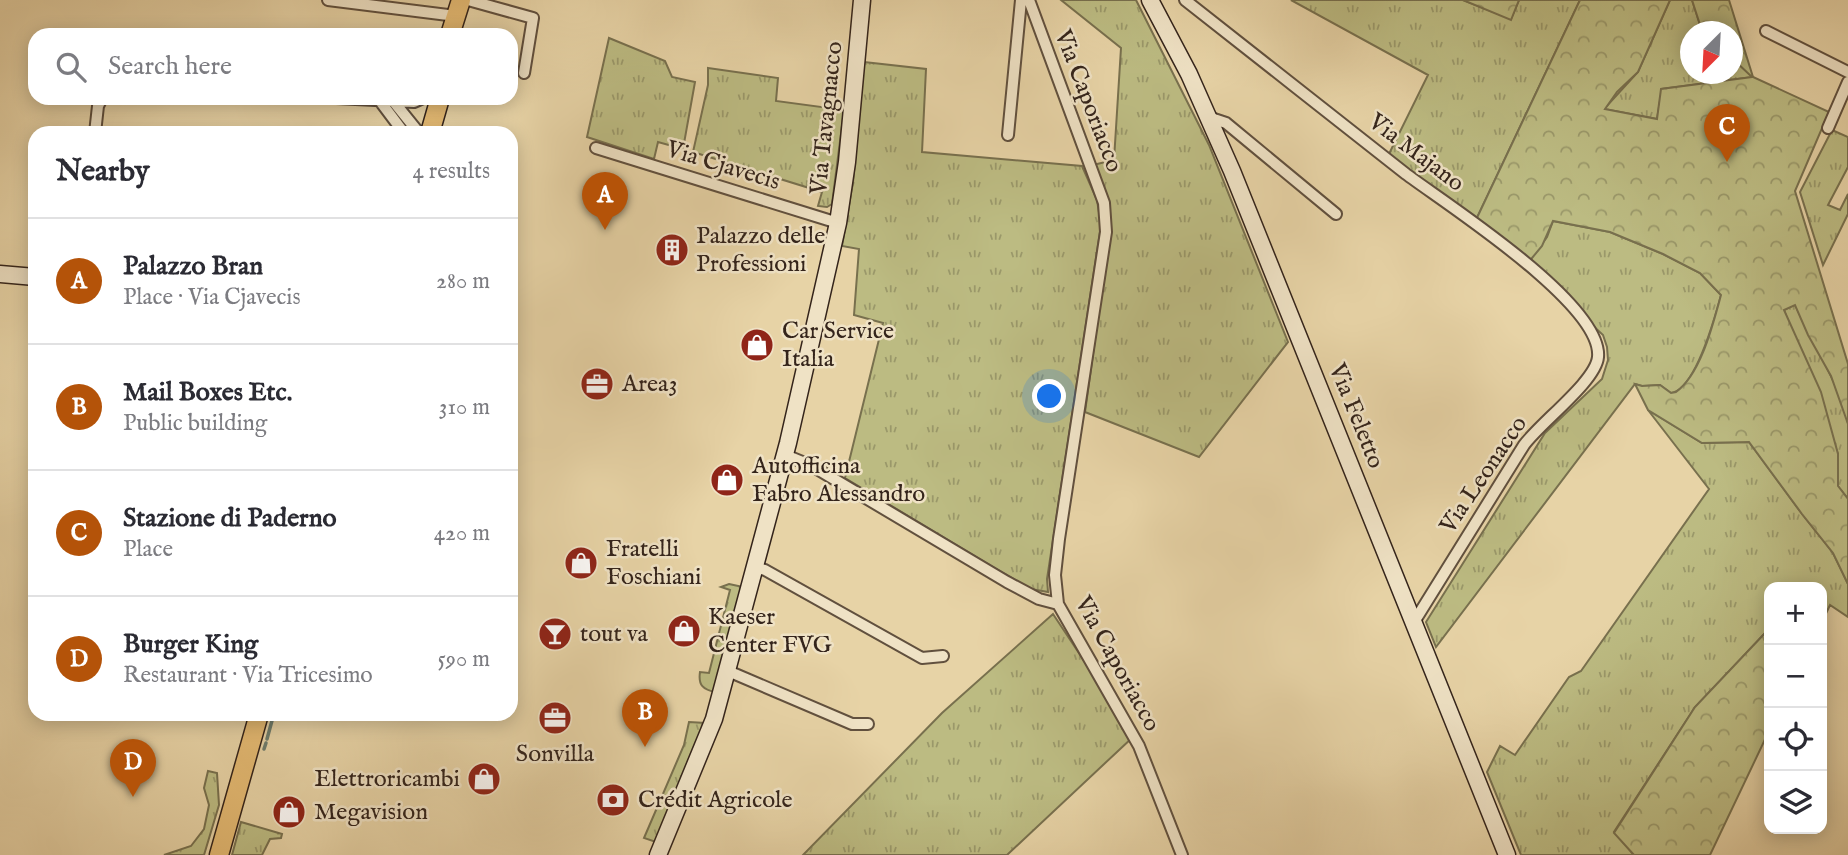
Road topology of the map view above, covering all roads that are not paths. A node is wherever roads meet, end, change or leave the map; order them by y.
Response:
1 (328, 0) edge
2 (468, 0) edge
3 (863, 0) edge
4 (1021, 0) edge
5 (1029, 0) edge
6 (1150, 0) edge
7 (1185, 0) edge
8 (458, 8) edge
9 (452, 28) edge
10 (1766, 32) dead end
11 (1848, 72) edge
12 (524, 73) dead end
13 (1848, 82) edge
14 (100, 105) edge
15 (383, 105) edge
16 (396, 105) edge
17 (424, 105) edge
18 (438, 105) edge
19 (1208, 117) junction
20 (96, 126) edge
21 (399, 126) edge
22 (413, 126) edge
23 (420, 126) edge
24 (432, 126) edge
25 (1828, 128) dead end
26 (1008, 135) dead end
27 (596, 148) dead end
28 (1336, 214) dead end
29 (838, 223) junction
30 (0, 274) edge
31 (28, 276) edge
32 (1598, 359) joint
33 (785, 455) junction
34 (754, 567) junction
35 (1058, 604) junction
36 (1414, 622) junction
37 (943, 656) dead end
38 (728, 671) junction
39 (257, 721) edge
40 (868, 724) dead end
41 (219, 855) edge
42 (657, 855) edge
43 (1182, 855) edge
44 (1507, 855) edge

1 - 8 street
2 - 12 street
3 - 29 street, Via Tavagnacco
4 - 26 street, Via Caporiacco
5 - 35 street, Via Caporiacco
6 - 19 street, Via Feletto
7 - 32 street, Via Majano
8 - 9 main road
10 - 11 street
13 - 25 street
14 - 20 street
15 - 21 street
16 - 22 street
17 - 23 main road
18 - 24 main road
19 - 28 street
19 - 36 street, Via Feletto
27 - 29 street, Via Cjavecis
29 - 33 street, Via Tavagnacco
30 - 31 street
32 - 36 street, Via Leonacco
33 - 34 street, Via Tavagnacco
33 - 35 street
34 - 37 street
34 - 38 street, Via Tavagnacco
35 - 43 street, Via Caporiacco
36 - 44 street, Via Feletto
38 - 40 street
38 - 42 street, Via Tavagnacco
39 - 41 main road

